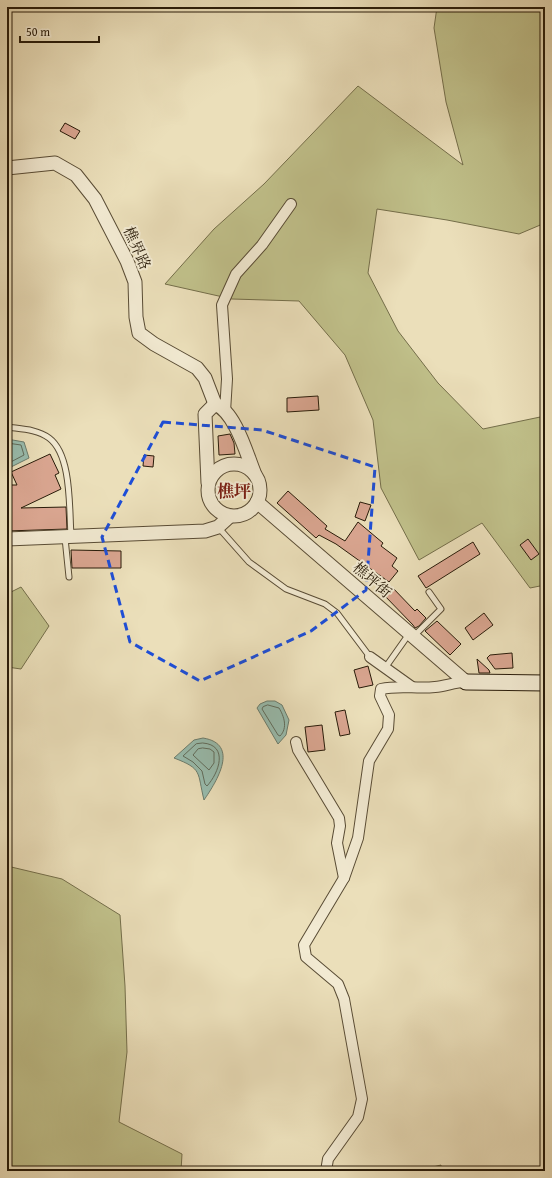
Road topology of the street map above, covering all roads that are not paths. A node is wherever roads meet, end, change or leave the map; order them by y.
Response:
1 (7, 168) edge
2 (291, 204) dead end
3 (215, 404) junction
4 (226, 412) junction
5 (7, 427) edge
6 (254, 472) junction
7 (208, 483) junction
8 (257, 502) junction
9 (230, 516) junction
10 (218, 526) junction
11 (68, 537) junction
12 (7, 539) edge
13 (69, 577) dead end
14 (429, 592) dead end
15 (411, 635) junction
16 (370, 657) joint
17 (385, 668) junction
18 (466, 682) junction
19 (545, 683) edge
20 (412, 687) junction
21 (296, 742) dead end
22 (344, 878) junction
23 (326, 1171) edge

1 - 3 street, 樵界路
2 - 4 street
3 - 4 street
3 - 7 street
4 - 6 street
5 - 11 lane
6 - 7 street
6 - 8 street
7 - 9 street
8 - 9 street
8 - 15 street, 樵坪街
9 - 10 street
10 - 11 street
10 - 16 lane
11 - 12 street
11 - 13 lane
14 - 15 lane
15 - 17 lane
15 - 18 street, 樵坪街
16 - 17 street
17 - 20 street
18 - 19 main road
18 - 20 street
20 - 22 street
21 - 22 street
22 - 23 street

